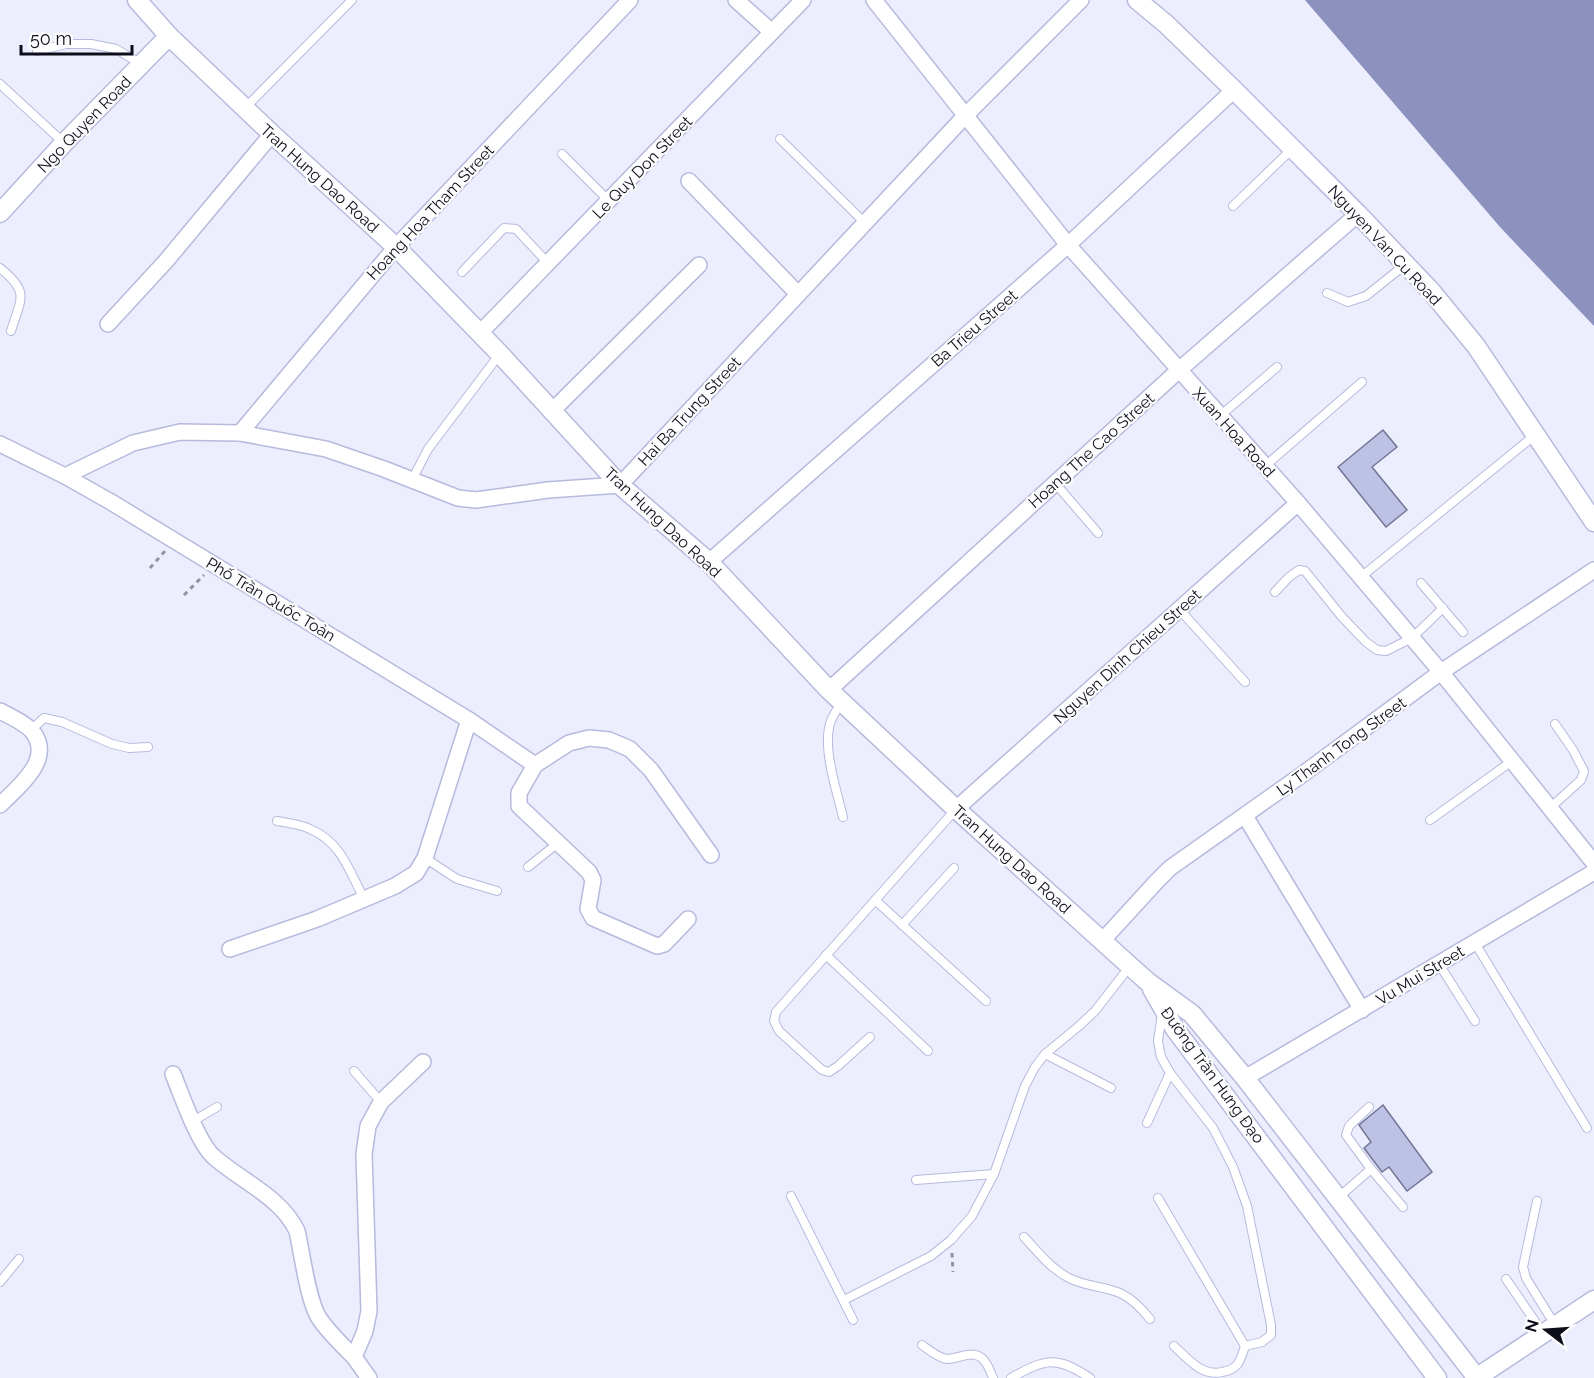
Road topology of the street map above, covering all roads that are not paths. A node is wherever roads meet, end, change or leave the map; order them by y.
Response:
1 (137, 0) edge
2 (352, 0) edge
3 (630, 0) edge
4 (736, 0) edge
5 (803, 0) edge
6 (874, 0) edge
7 (1081, 0) edge
8 (1137, 0) edge
9 (772, 32) junction
10 (169, 36) junction
11 (37, 51) dead end
12 (141, 64) junction
13 (0, 84) edge
14 (1233, 90) junction
15 (245, 108) junction
16 (965, 116) junction
17 (272, 134) junction
18 (780, 139) dead end
19 (64, 143) junction
20 (1292, 148) junction
21 (562, 154) dead end
22 (689, 181) dead end
23 (609, 201) junction
24 (1233, 206) dead end
25 (0, 213) edge
26 (1358, 214) junction
27 (865, 223) junction
28 (1068, 245) junction
29 (396, 247) junction
30 (548, 263) junction
31 (1406, 264) junction
32 (699, 265) dead end
33 (0, 268) edge
34 (462, 272) dead end
35 (1327, 293) dead end
36 (798, 294) junction
37 (108, 324) dead end
38 (11, 331) dead end
39 (480, 333) junction
40 (500, 354) junction
41 (1277, 367) dead end
42 (1179, 370) junction
43 (1362, 382) dead end
44 (552, 411) junction
45 (1220, 416) junction
46 (240, 433) junction
47 (1535, 435) junction
48 (0, 444) edge
49 (1265, 466) junction
50 (64, 476) junction
51 (412, 480) junction
52 (1055, 483) junction
53 (620, 485) junction
54 (1298, 502) junction
55 (1594, 522) edge
56 (1098, 533) dead end
57 (710, 562) junction
58 (1594, 570) edge
59 (1361, 577) junction
60 (1420, 583) dead end
61 (1275, 592) dead end
62 (1443, 608) junction
63 (1179, 609) junction
64 (1463, 632) dead end
65 (1412, 638) junction
66 (1441, 672) junction
67 (1245, 682) dead end
68 (835, 696) junction
69 (0, 711) edge
70 (468, 720) junction
71 (1555, 724) dead end
72 (31, 730) junction
73 (148, 747) dead end
74 (1512, 761) junction
75 (535, 765) junction
76 (0, 805) edge
77 (1550, 808) junction
78 (956, 809) junction
79 (1245, 816) junction
80 (843, 817) dead end
81 (1430, 820) dead end
82 (277, 821) dead end
83 (558, 843) junction
84 (711, 855) dead end
85 (425, 858) junction
86 (1594, 864) edge
87 (528, 867) dead end
88 (954, 868) dead end
89 (1594, 872) edge
90 (497, 891) dead end
91 (364, 899) junction
92 (875, 900) junction
93 (688, 919) dead end
94 (902, 925) junction
95 (1103, 940) junction
96 (1475, 943) junction
97 (230, 949) dead end
98 (826, 955) junction
99 (1439, 964) junction
100 (1130, 966) junction
101 (1148, 982) junction
102 (986, 1001) dead end
103 (1163, 1008) junction
104 (1362, 1010) junction
105 (1475, 1021) dead end
106 (870, 1037) dead end
107 (928, 1051) dead end
108 (1045, 1054) junction
109 (423, 1062) dead end
110 (354, 1071) dead end
111 (1170, 1073) junction
112 (173, 1074) dead end
113 (1245, 1078) junction
114 (1111, 1088) dead end
115 (381, 1102) junction
116 (217, 1107) dead end
117 (1370, 1107) dead end
118 (192, 1121) junction
119 (1147, 1124) dead end
120 (1587, 1128) dead end
121 (1371, 1169) junction
122 (994, 1174) junction
123 (916, 1180) dead end
124 (791, 1196) dead end
125 (1158, 1198) dead end
126 (1338, 1198) junction
127 (1537, 1201) dead end
128 (1404, 1208) dead end
129 (1024, 1237) dead end
130 (20, 1259) dead end
131 (1506, 1279) dead end
132 (0, 1282) edge
133 (844, 1300) junction
134 (1594, 1300) edge
135 (1150, 1319) dead end
136 (853, 1320) dead end
137 (1549, 1329) junction
138 (922, 1345) dead end
139 (1174, 1346) dead end
140 (1245, 1346) junction
141 (354, 1357) junction
142 (369, 1378) edge
143 (993, 1378) edge
144 (1011, 1378) edge
145 (1090, 1378) edge
146 (1437, 1378) edge
147 (1476, 1378) edge

1 - 10 street, Tran Hung Dao Road
2 - 15 lane
3 - 29 street, Hoang Hoa Tham Street
4 - 9 street
5 - 9 street, Le Quy Don Street
6 - 16 street, Xuan Hoa Road
7 - 16 street, Hai Ba Trung Street
8 - 14 street, Nguyen Van Cu Road
9 - 23 street, Le Quy Don Street
10 - 12 street, Ngo Quyen Road
10 - 15 street, Tran Hung Dao Road
11 - 12 lane
12 - 19 street, Ngo Quyen Road
13 - 19 lane
14 - 20 street, Nguyen Van Cu Road
14 - 28 street, Ba Trieu Street
15 - 17 street, Tran Hung Dao Road
16 - 27 street, Hai Ba Trung Street
16 - 28 street, Xuan Hoa Road
17 - 29 street, Tran Hung Dao Road
17 - 37 street
18 - 27 lane
19 - 25 street, Ngo Quyen Road
20 - 24 lane
20 - 26 street, Nguyen Van Cu Road
21 - 23 lane
22 - 36 street
23 - 30 street, Le Quy Don Street
26 - 31 street, Nguyen Van Cu Road
26 - 42 street, Hoang The Cao Street
27 - 36 street, Hai Ba Trung Street
28 - 42 street, Xuan Hoa Road
28 - 57 street, Ba Trieu Street
29 - 39 street, Tran Hung Dao Road
29 - 46 street, Hoang Hoa Tham Street
30 - 34 lane
30 - 39 street, Le Quy Don Street
31 - 35 lane
31 - 47 street, Nguyen Van Cu Road
32 - 44 street
33 - 38 lane
36 - 53 street, Hai Ba Trung Street
39 - 40 street, Tran Hung Dao Road
40 - 44 street, Tran Hung Dao Road
40 - 51 lane
41 - 45 lane
42 - 45 street, Xuan Hoa Road
42 - 52 street, Hoang The Cao Street
43 - 49 lane
44 - 53 street, Tran Hung Dao Road
45 - 49 street, Xuan Hoa Road
46 - 50 street
46 - 51 street
47 - 55 street, Nguyen Van Cu Road
47 - 59 lane
48 - 50 street, Phố Trần Quốc Toản
49 - 54 street, Xuan Hoa Road
50 - 70 street, Phố Trần Quốc Toản
51 - 53 street
52 - 56 lane
52 - 68 street, Hoang The Cao Street
53 - 57 street, Tran Hung Dao Road
54 - 59 street, Xuan Hoa Road
54 - 63 street, Nguyen Dinh Chieu Street
57 - 68 street, Tran Hung Dao Road
58 - 66 street, Ly Thanh Tong Street
59 - 65 street, Xuan Hoa Road
60 - 62 lane
61 - 65 lane
62 - 64 lane
62 - 65 lane
63 - 67 lane
63 - 78 street, Nguyen Dinh Chieu Street
65 - 66 street, Xuan Hoa Road
66 - 74 street, Xuan Hoa Road
66 - 79 street, Ly Thanh Tong Street
68 - 78 street, Tran Hung Dao Road
68 - 80 lane
69 - 72 street
70 - 75 street, Phố Trần Quốc Toản
70 - 85 street
71 - 77 lane
72 - 73 lane
72 - 76 street
74 - 77 street, Xuan Hoa Road
74 - 81 lane
75 - 83 street
75 - 84 street
77 - 86 street, Xuan Hoa Road
78 - 92 lane
78 - 95 street, Tran Hung Dao Road
79 - 95 street, Ly Thanh Tong Street
79 - 104 street
82 - 91 lane
83 - 87 lane
83 - 93 street
85 - 90 lane
85 - 91 street
88 - 94 lane
89 - 96 street, Vu Mui Street
91 - 97 street
92 - 94 lane
92 - 98 lane
94 - 102 lane
95 - 100 street, Tran Hung Dao Road
96 - 99 street, Vu Mui Street
96 - 120 lane
98 - 106 lane
98 - 107 lane
99 - 104 street, Vu Mui Street
99 - 105 lane
100 - 101 street, Tran Hung Dao Road
100 - 108 lane
101 - 103 street, Đường Trần Hưng Đạo
101 - 113 street, Đường Trần Hưng Đạo
103 - 111 lane
103 - 146 street, Đường Trần Hưng Đạo
104 - 113 street, Vu Mui Street
108 - 114 lane
108 - 122 lane
109 - 115 street
110 - 115 lane
111 - 119 lane
111 - 140 lane
112 - 118 street
113 - 126 street, Đường Trần Hưng Đạo
115 - 141 street
116 - 118 lane
117 - 121 lane
118 - 141 street
121 - 126 lane
121 - 128 lane
122 - 123 lane
122 - 133 lane
124 - 133 lane
125 - 140 lane
126 - 147 street, Đường Trần Hưng Đạo
127 - 137 lane
129 - 135 lane
130 - 132 lane
131 - 137 lane
133 - 136 lane
134 - 137 street
137 - 147 street
138 - 143 lane
139 - 140 lane
141 - 142 street
144 - 145 lane

